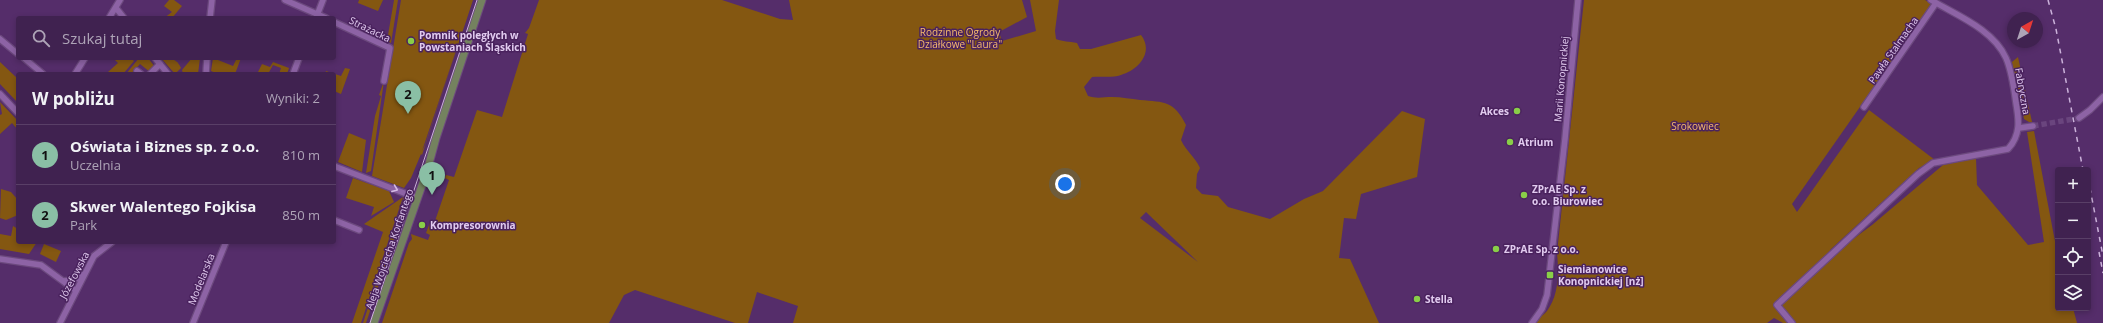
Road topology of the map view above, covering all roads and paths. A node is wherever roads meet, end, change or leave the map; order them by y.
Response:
1 (120, 0) edge
2 (212, 0) edge
3 (285, 0) edge
4 (323, 0) edge
5 (482, 0) edge
6 (1578, 0) edge
7 (1934, 2) edge
8 (116, 8) junction
9 (110, 16) edge
10 (122, 16) edge
11 (210, 16) edge
12 (316, 16) edge
13 (336, 23) edge
14 (0, 39) edge
15 (16, 52) edge
16 (26, 60) edge
17 (83, 60) edge
18 (157, 60) edge
19 (208, 60) edge
20 (298, 60) edge
21 (160, 64) junction
22 (41, 72) edge
23 (76, 72) edge
24 (152, 72) edge
25 (166, 72) edge
26 (206, 72) edge
27 (294, 72) edge
28 (384, 81) dead end
29 (0, 94) edge
30 (2103, 97) edge
31 (1864, 107) dead end
32 (16, 111) edge
33 (2079, 118) tunnel mouth
34 (2033, 126) tunnel mouth
35 (2019, 128) junction
36 (336, 167) edge
37 (417, 198) junction
38 (336, 221) edge
39 (359, 230) dead end
40 (109, 244) edge
41 (225, 244) edge
42 (0, 259) edge
43 (84, 274) junction
44 (64, 281) junction
45 (75, 290) junction
46 (60, 323) edge
47 (193, 323) edge
48 (374, 323) edge
49 (1532, 323) edge
50 (1792, 323) edge

1 - 8 street
2 - 11 street
3 - 12 street
4 - 12 street
5 - 37 main road, Aleja Wojciecha Korfantego
6 - 49 street, Marii Konopnickiej
7 - 31 street, Pawła Stalmacha
7 - 35 street, Fabryczna
8 - 9 street
8 - 10 street
13 - 28 street, Strażacka
14 - 15 street
16 - 22 street
17 - 23 street
18 - 21 street
19 - 26 street
20 - 27 street
21 - 24 street
21 - 25 street
29 - 32 street
30 - 33 street
34 - 35 street
35 - 50 street
36 -> 37 street
37 - 48 main road, Aleja Wojciecha Korfantego
38 - 39 street
40 - 43 street, Józefowska
41 - 47 street, Modelarska
42 - 44 street
43 - 44 street
43 - 45 street, Józefowska
44 - 45 street
45 - 46 street, Józefowska

